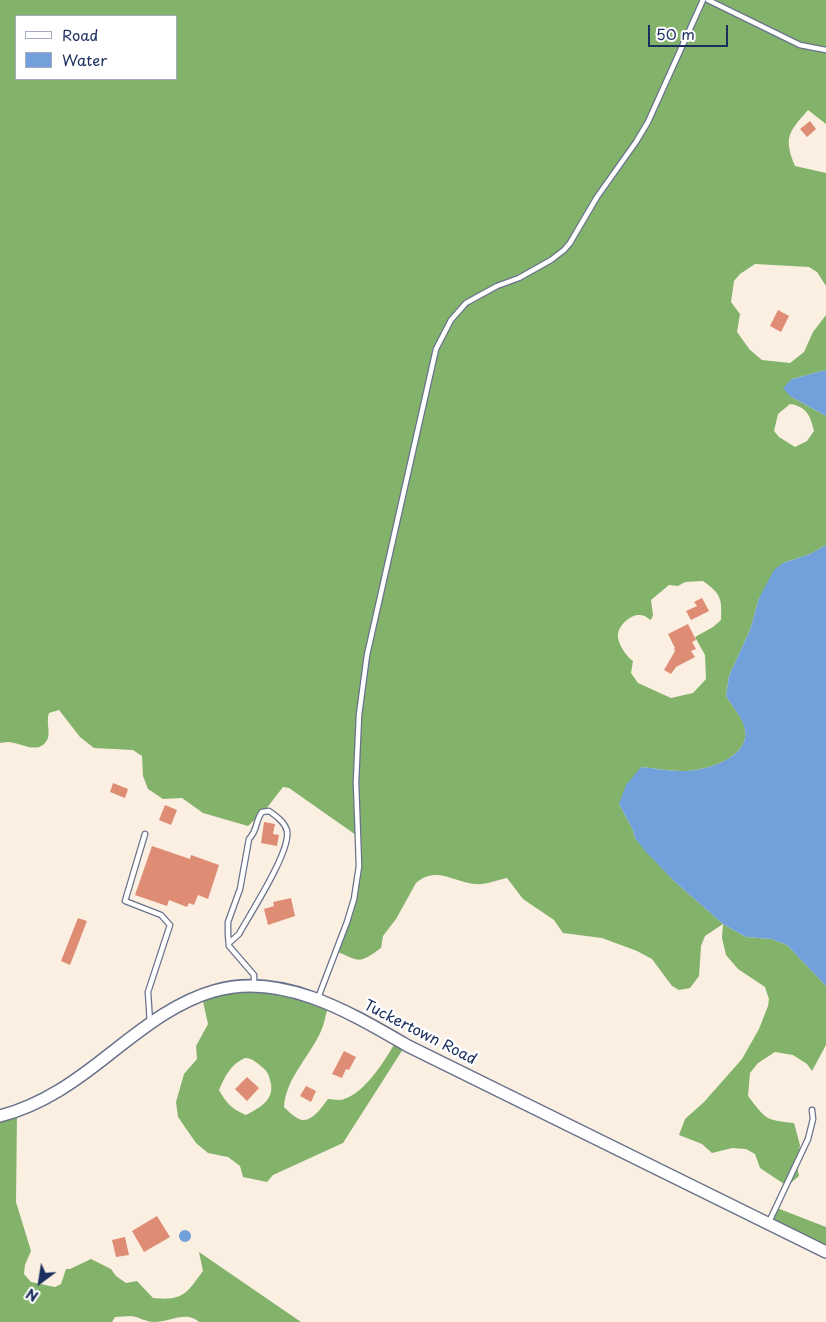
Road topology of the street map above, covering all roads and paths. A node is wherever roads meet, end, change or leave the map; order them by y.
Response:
1 (703, 0) edge
2 (708, 0) edge
3 (826, 50) edge
4 (145, 834) dead end
5 (229, 942) junction
6 (254, 985) junction
7 (317, 1000) junction
8 (150, 1024) junction
9 (812, 1110) dead end
10 (0, 1116) edge
11 (768, 1224) junction
12 (826, 1252) edge

1 - 7 lane
2 - 3 lane
4 - 8 lane
5 - 5 lane
5 - 6 lane
6 - 7 street, Tuckertown Road
6 - 8 street, Tuckertown Road
7 - 11 street, Tuckertown Road
8 - 10 street, Tuckertown Road
9 - 11 lane
11 - 12 street, Tuckertown Road

